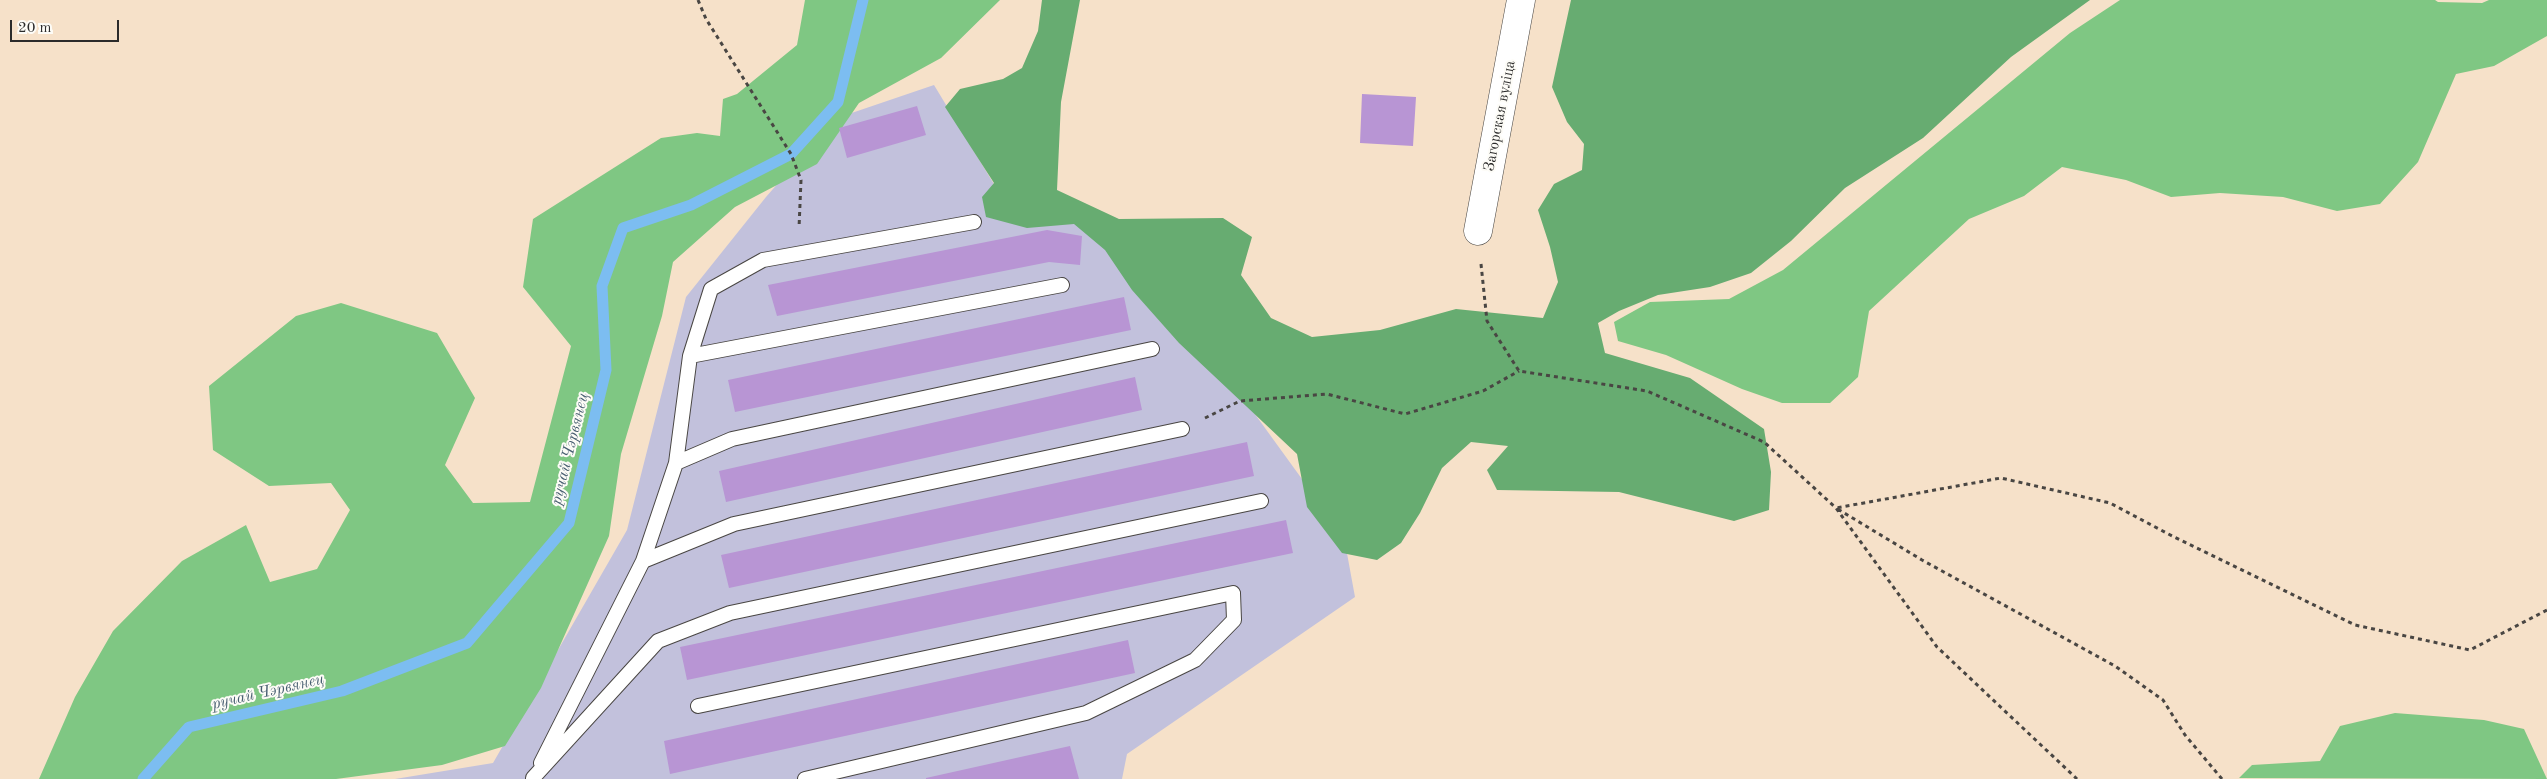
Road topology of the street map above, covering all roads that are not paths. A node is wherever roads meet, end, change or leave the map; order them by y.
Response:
1 (1521, 0) edge
2 (974, 222) dead end
3 (1478, 231) road end
4 (1062, 286) dead end
5 (1152, 349) dead end
6 (690, 356) junction
7 (1182, 429) road end
8 (676, 463) junction
9 (1262, 500) dead end
10 (643, 562) junction
11 (698, 706) dead end
12 (533, 779) edge
13 (805, 779) edge

1 - 3 street, Загорская вуліца
2 - 6 lane
4 - 6 lane
5 - 8 lane
6 - 8 lane
7 - 10 lane
8 - 10 lane
9 - 12 lane
10 - 12 lane
11 - 13 lane

